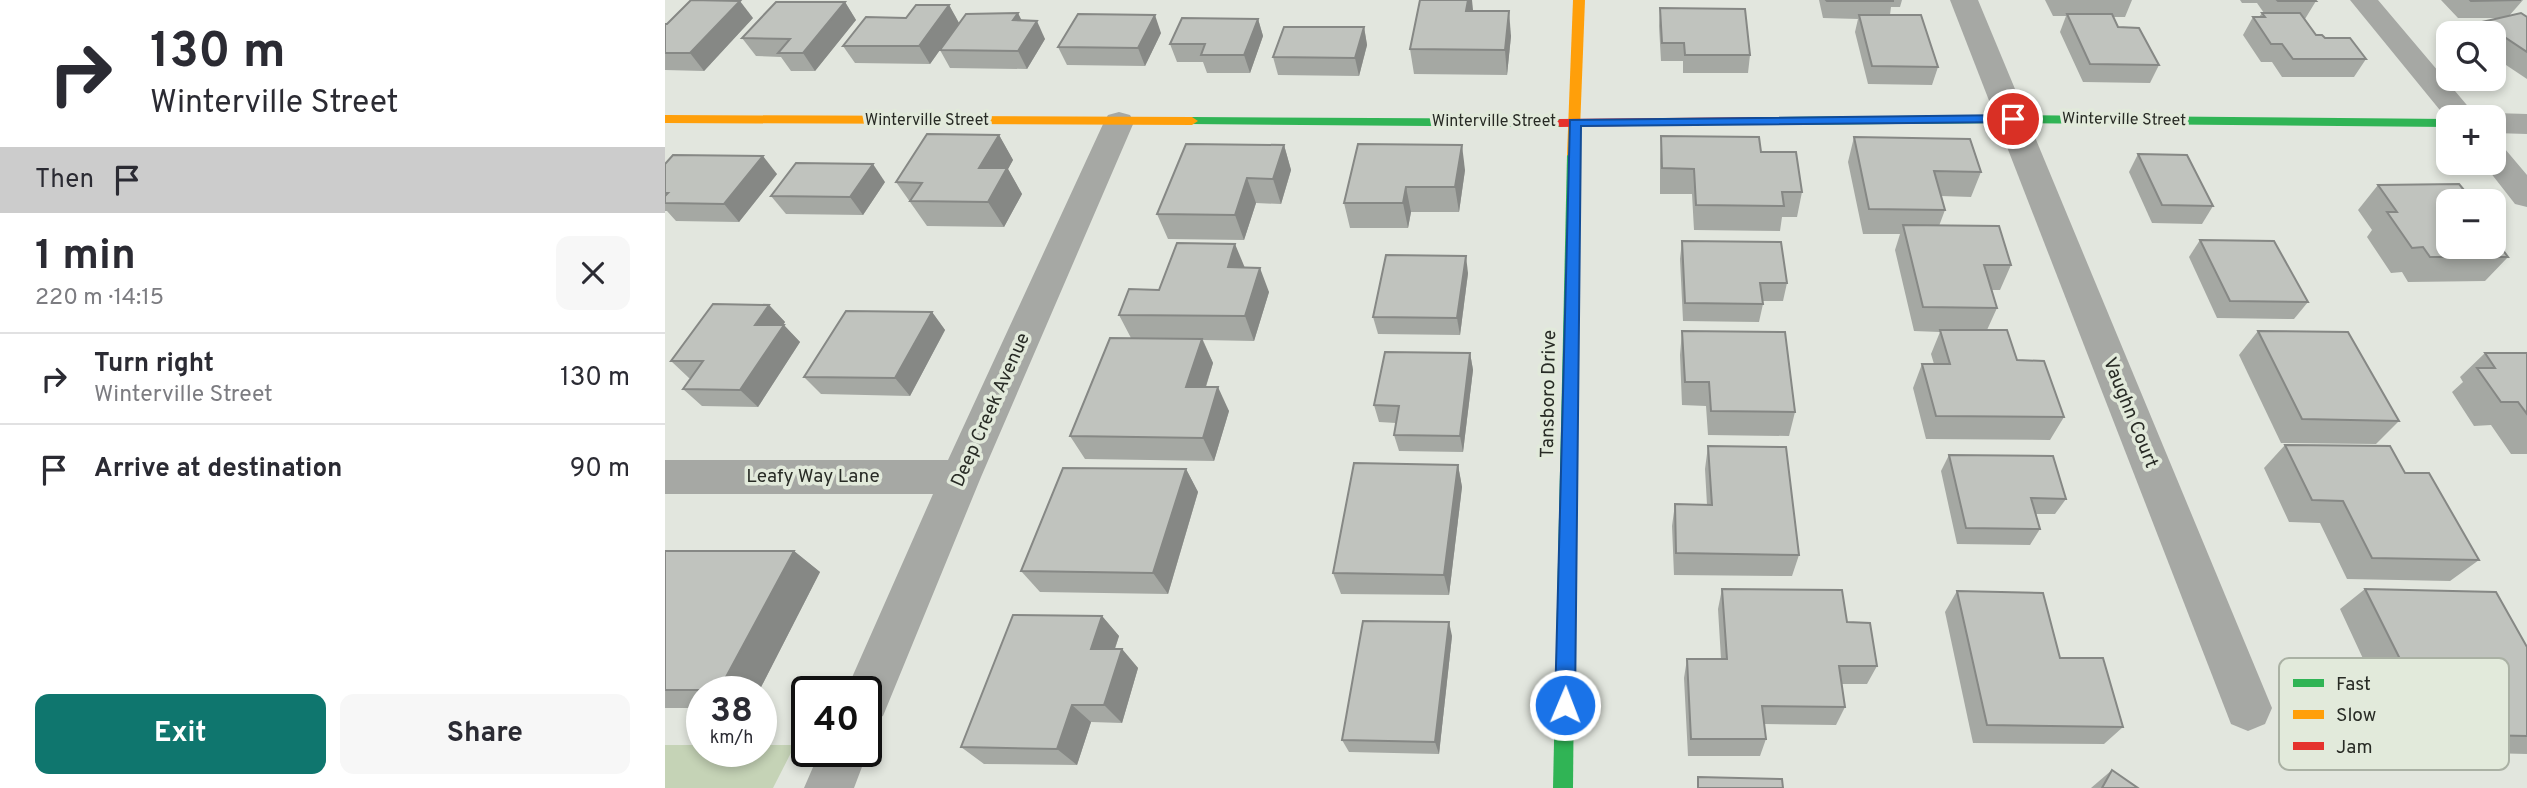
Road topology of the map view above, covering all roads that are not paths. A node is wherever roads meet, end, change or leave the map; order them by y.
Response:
1 (1579, 0) edge
2 (1964, 0) edge
3 (2364, 0) edge
4 (2452, 105) edge
5 (665, 119) edge
6 (2013, 119) junction
7 (1119, 122) junction
8 (1574, 122) junction
9 (2436, 123) edge
10 (2506, 123) edge
11 (2527, 124) edge
12 (2506, 171) edge
13 (2527, 196) edge
14 (665, 477) edge
15 (961, 477) junction
16 (876, 676) edge
17 (2248, 708) dead end
18 (838, 767) edge
19 (829, 788) edge
20 (1563, 788) edge

1 - 8 street, Tansboro Drive
2 - 6 street, Vaughn Court
3 - 4 street
5 - 7 street, Winterville Street
6 - 8 street, Winterville Street
6 - 9 street, Winterville Street
6 - 17 street, Vaughn Court
7 - 8 street, Winterville Street
7 - 15 street, Deep Creek Avenue
8 - 20 street, Tansboro Drive
10 - 11 street
12 - 13 street
14 - 15 street, Leafy Way Lane
15 - 16 street, Deep Creek Avenue
18 - 19 street

